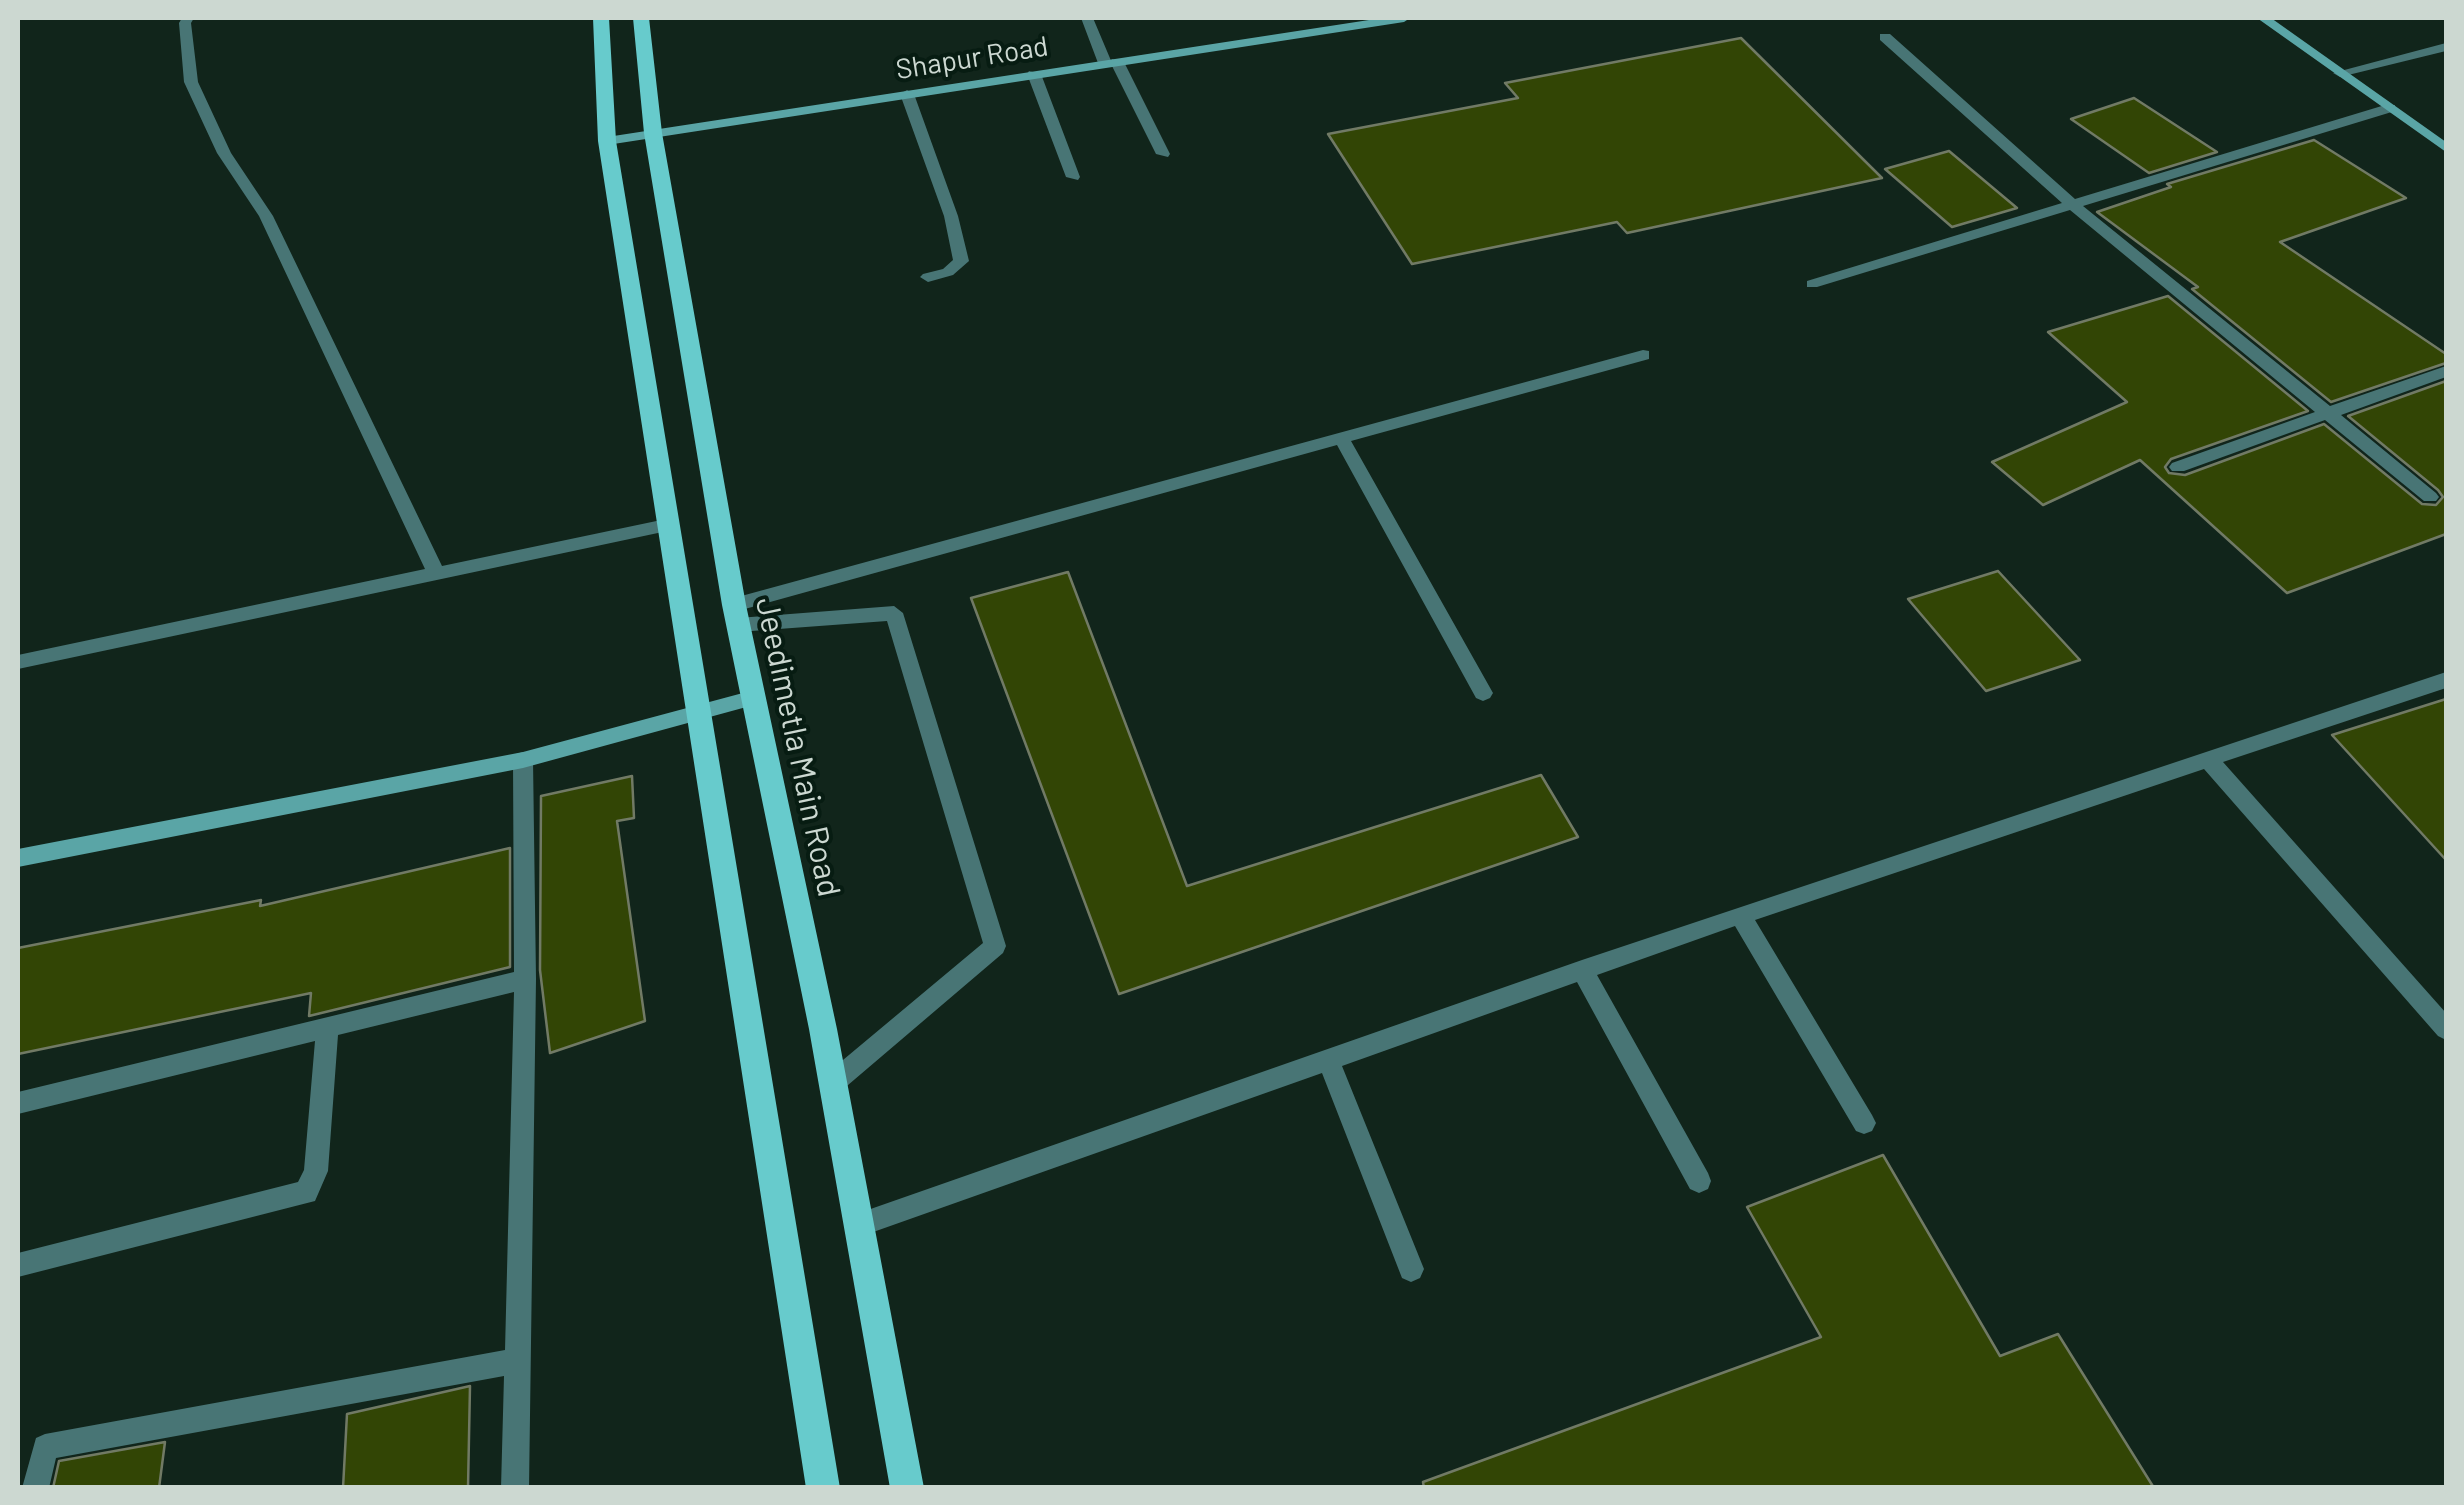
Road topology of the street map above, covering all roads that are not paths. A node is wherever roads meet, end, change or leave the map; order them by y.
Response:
1 (188, 18) edge
2 (601, 18) edge
3 (641, 18) edge
4 (1087, 18) edge
5 (1404, 18) edge
6 (2263, 18) edge
7 (1369, 20) edge
8 (1885, 37) dead end
9 (2446, 47) edge
10 (1111, 62) junction
11 (2340, 72) junction
12 (1034, 74) junction
13 (907, 94) junction
14 (2390, 108) junction
15 (654, 133) junction
16 (607, 141) junction
17 (2446, 148) edge
18 (1163, 154) dead end
19 (1073, 177) dead end
20 (2073, 205) junction
21 (928, 277) dead end
22 (1812, 284) dead end
23 (1643, 354) dead end
24 (2446, 372) edge
25 (2329, 413) junction
26 (1342, 438) junction
27 (2178, 467) dead end
28 (2430, 497) dead end
29 (666, 525) junction
30 (435, 571) junction
31 (736, 615) junction
32 (18, 662) edge
33 (2446, 680) edge
34 (1483, 693) dead end
35 (754, 698) junction
36 (700, 713) junction
37 (2208, 759) junction
38 (523, 760) junction
39 (18, 858) edge
40 (1740, 915) junction
41 (1582, 970) junction
42 (525, 979) junction
43 (327, 1027) junction
44 (2446, 1030) edge
45 (1328, 1060) junction
46 (834, 1083) junction
47 (18, 1102) edge
48 (1864, 1124) dead end
49 (1699, 1181) dead end
50 (862, 1224) junction
51 (18, 1265) edge
52 (1411, 1269) dead end
53 (517, 1361) junction
54 (35, 1488) edge
55 (514, 1488) edge
56 (824, 1488) edge
57 (908, 1488) edge

1 - 30 street
2 - 16 main road
3 - 15 main road, Jeedimetla Main Road
4 - 10 street
5 - 7 street, Shapur Road
6 - 11 street
7 - 10 street, Shapur Road
8 - 20 street
9 - 11 street
10 - 12 street, Shapur Road
10 - 18 street
11 - 14 street
12 - 13 street, Shapur Road
12 - 19 street
13 - 15 street, Shapur Road
13 - 21 street
14 - 17 street
14 - 20 street
15 - 16 street, Shapur Road
15 - 31 main road, Jeedimetla Main Road
16 - 29 main road
20 - 22 street
20 - 25 street
23 - 26 street
24 - 25 street
25 - 27 street
25 - 28 street
26 - 31 street
26 - 34 street
29 - 30 street
29 - 36 main road
30 - 32 street
31 - 35 main road, Jeedimetla Main Road
31 - 46 street
33 - 37 street
35 - 36 street
35 - 46 main road, Jeedimetla Main Road
36 - 38 street
36 - 56 main road
37 - 40 street
37 - 44 street
38 - 39 street
38 - 42 street
40 - 41 street
40 - 48 street
41 - 45 street
41 - 49 street
42 - 43 street
42 - 53 street
43 - 47 street
43 - 51 street
45 - 50 street
45 - 52 street
46 - 50 main road, Jeedimetla Main Road
50 - 57 main road, Jeedimetla Main Road
53 - 54 street
53 - 55 street

